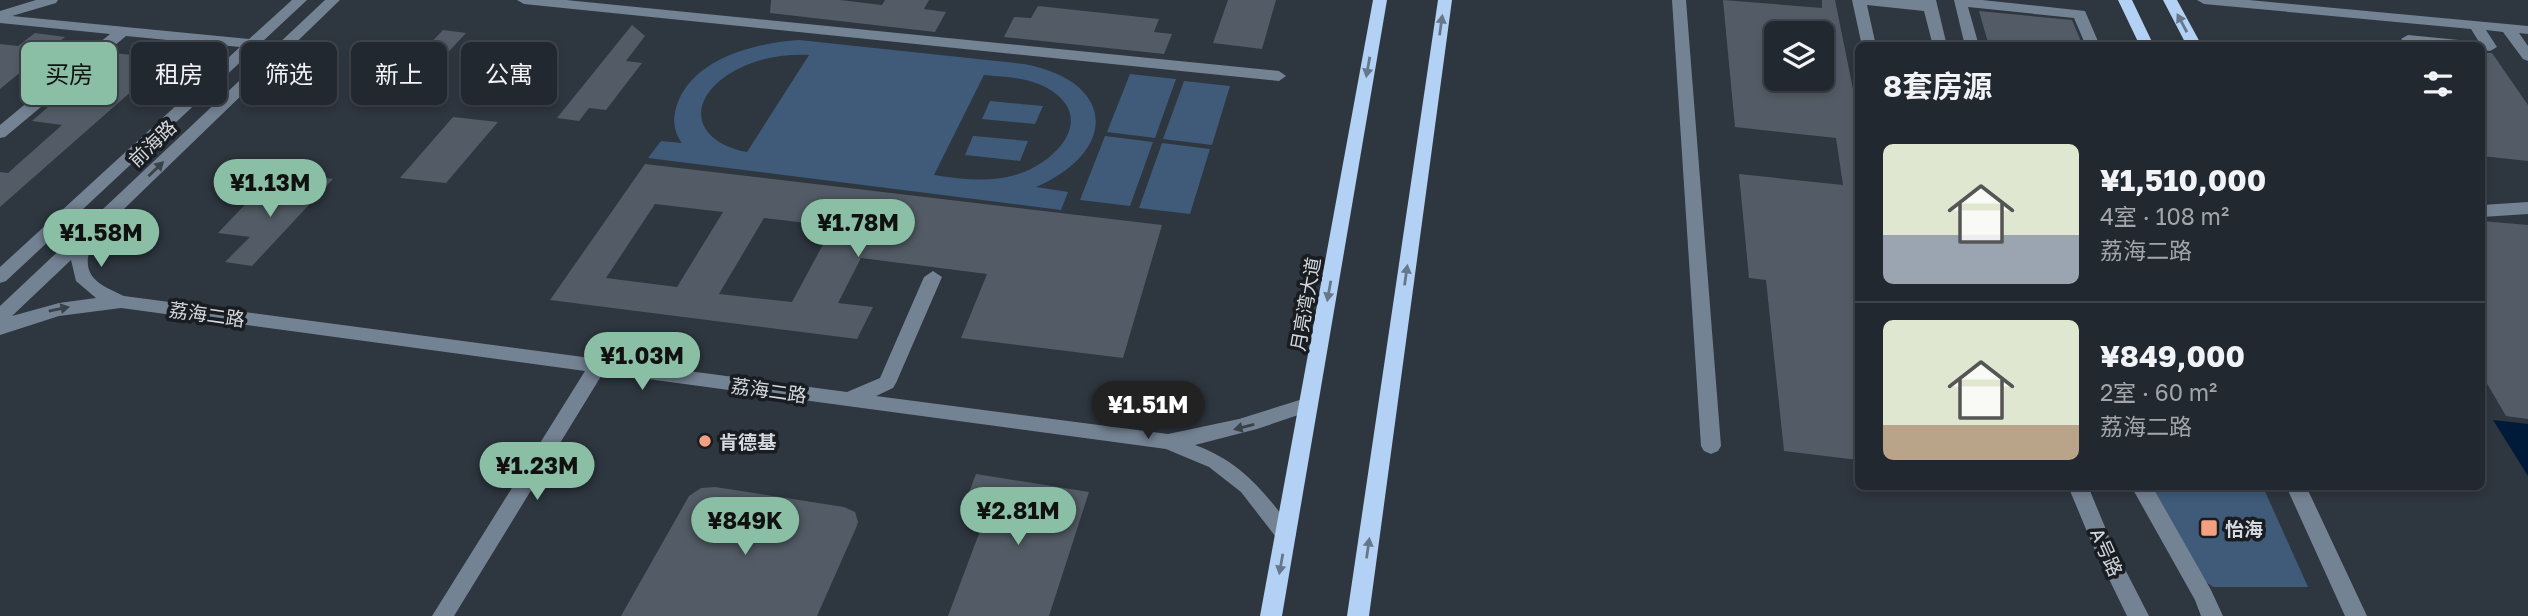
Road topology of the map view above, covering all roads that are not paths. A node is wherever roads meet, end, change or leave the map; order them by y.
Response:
1 (51, 0) edge
2 (300, 0) edge
3 (333, 0) edge
4 (524, 0) edge
5 (1380, 0) edge
6 (1445, 0) edge
7 (1679, 0) edge
8 (1861, 0) edge
9 (2125, 0) edge
10 (2170, 0) edge
11 (2204, 0) edge
12 (1929, 3) edge
13 (0, 17) edge
14 (2475, 25) junction
15 (2507, 28) junction
16 (2528, 30) edge
17 (122, 32) junction
18 (2408, 39) dead end
19 (255, 42) edge
20 (1868, 42) edge
21 (1939, 42) edge
22 (1971, 42) edge
23 (2091, 42) edge
24 (2145, 42) edge
25 (2193, 42) edge
26 (2436, 42) edge
27 (241, 43) edge
28 (2485, 46) edge
29 (241, 55) edge
30 (2528, 56) edge
31 (1279, 76) dead end
32 (0, 134) edge
33 (2528, 208) edge
34 (2485, 211) edge
35 (89, 232) junction
36 (0, 277) edge
37 (933, 277) dead end
38 (121, 302) junction
39 (0, 317) edge
40 (0, 328) edge
41 (597, 367) junction
42 (846, 400) junction
43 (1309, 404) junction
44 (1168, 442) junction
45 (1711, 446) dead end
46 (2080, 490) edge
47 (2143, 490) edge
48 (2299, 490) edge
49 (1286, 535) junction
50 (443, 616) edge
51 (1271, 616) edge
52 (1358, 616) edge
53 (2138, 616) edge
54 (2212, 616) edge
55 (2356, 616) edge

1 - 13 street
2 - 19 street, 前海路
35 -> 3 street, 前海路
4 - 31 street
5 -> 43 main road, 月亮湾大道
52 -> 6 main road
7 - 45 street
8 - 12 street
8 - 20 street
9 - 24 main road
25 -> 10 main road
11 - 14 street
12 - 21 street
13 - 17 street
14 - 15 street
14 - 28 street
15 - 16 street
15 - 30 street
17 - 27 street
17 - 32 street
18 - 26 street
22 - 23 street
29 - 36 street, 前海路
33 - 34 street
35 - 38 street, 荔海二路
35 - 39 street, 前海路
37 - 42 street
40 -> 38 street, 荔海二路
38 - 41 street, 荔海二路
41 - 42 street, 荔海二路
41 - 50 street
42 - 44 street, 荔海二路
43 -> 44 street, 荔海二路
43 - 49 main road, 月亮湾大道
44 - 49 street, 荔海二路
46 - 53 street, A号路
47 - 54 street
48 - 55 street
49 -> 51 main road, 月亮湾大道

